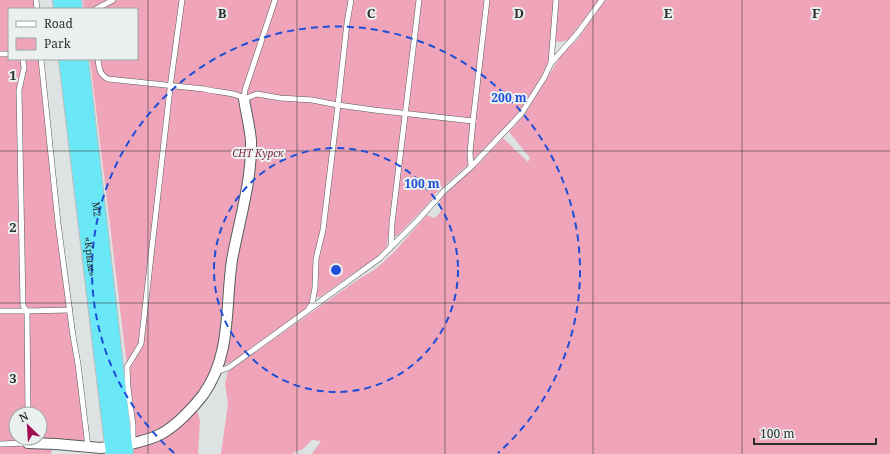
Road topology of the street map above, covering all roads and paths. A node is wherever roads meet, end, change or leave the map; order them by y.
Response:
1 (113, 0) edge
2 (182, 0) edge
3 (275, 0) edge
4 (351, 0) edge
5 (419, 0) edge
6 (487, 0) edge
7 (556, 0) edge
8 (602, 0) edge
9 (98, 8) edge
10 (23, 60) edge
11 (42, 60) edge
12 (67, 60) edge
13 (80, 60) edge
14 (98, 60) edge
15 (550, 63) junction
16 (170, 86) junction
17 (244, 99) junction
18 (338, 105) junction
19 (405, 114) junction
20 (473, 121) junction
21 (471, 167) junction
22 (391, 247) junction
23 (70, 310) junction
24 (0, 311) edge
25 (27, 311) junction
26 (306, 312) junction
27 (216, 373) junction
28 (28, 406) edge
29 (48, 443) edge
30 (86, 447) junction
31 (122, 449) edge
32 (71, 454) edge

1 - 9 lane
2 - 16 lane
3 - 17 lane
4 - 18 lane
5 - 19 lane
6 - 20 lane
7 - 15 lane
8 - 15 lane
10 - 25 lane
11 - 23 lane
12 - 31 highway, «Крым»
13 - 31 highway, М2
14 - 16 lane
15 - 21 lane
16 - 17 lane
16 - 31 lane
17 - 18 lane
17 - 27 street
18 - 19 lane
18 - 26 lane
19 - 20 lane
19 - 22 lane
20 - 21 lane
21 - 22 lane
22 - 26 lane
23 - 25 lane
23 - 30 lane
24 - 25 lane
25 - 28 lane
26 - 27 lane
27 - 31 street
29 - 30 street
30 - 31 street
30 - 32 street

